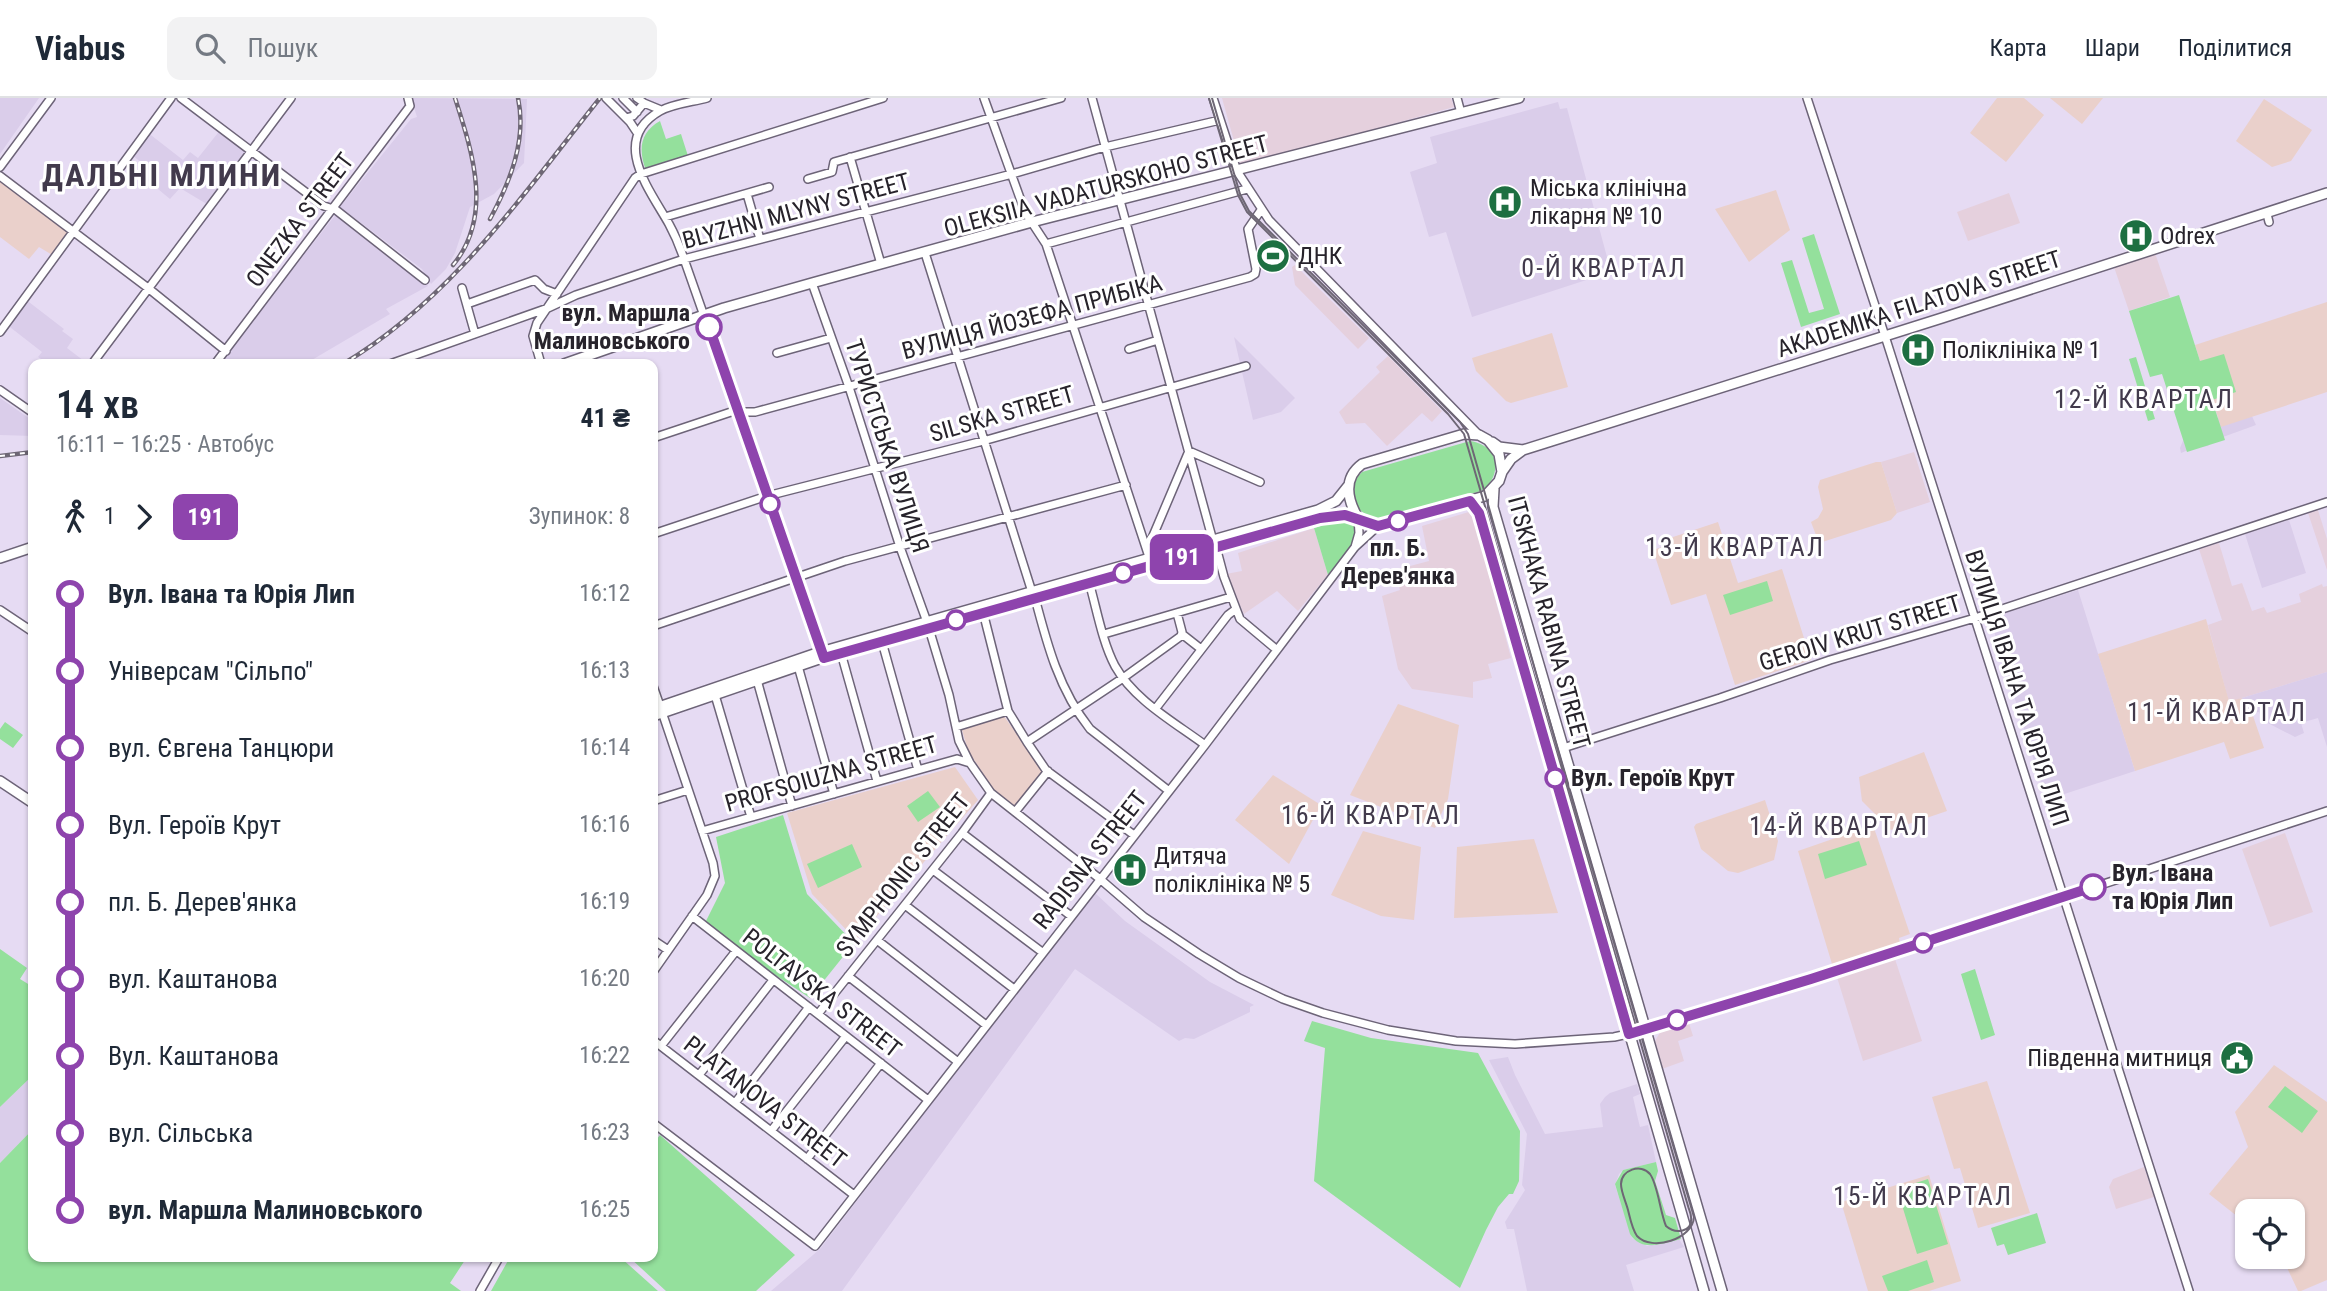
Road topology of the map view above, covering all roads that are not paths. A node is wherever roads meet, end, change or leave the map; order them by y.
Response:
1 (51, 98) edge
2 (171, 98) edge
3 (181, 98) edge
4 (291, 98) edge
5 (408, 98) edge
6 (606, 98) edge
7 (623, 98) edge
8 (707, 98) edge
9 (883, 98) edge
10 (984, 98) edge
11 (1061, 98) edge
12 (1092, 98) edge
13 (1213, 98) edge
14 (1457, 98) edge
15 (1519, 98) edge
16 (1807, 98) edge
17 (640, 101) edge
18 (661, 110) junction
19 (637, 112) junction
20 (1461, 113) junction
21 (991, 117) junction
22 (626, 118) junction
23 (1220, 120) junction
24 (638, 134) junction
25 (1105, 147) junction
26 (252, 151) junction
27 (850, 157) junction
28 (0, 167) edge
29 (1237, 171) junction
30 (641, 174) junction
31 (1012, 174) junction
32 (0, 176) edge
33 (808, 179) dead end
34 (769, 187) dead end
35 (1247, 189) junction
36 (2327, 193) edge
37 (747, 194) junction
38 (1119, 200) junction
39 (334, 208) junction
40 (1261, 210) junction
41 (865, 212) junction
42 (665, 217) junction
43 (1032, 222) junction
44 (1125, 222) junction
45 (74, 230) junction
46 (760, 239) junction
47 (1046, 244) junction
48 (925, 253) junction
49 (684, 259) junction
50 (881, 264) junction
51 (425, 280) dead end
52 (812, 283) junction
53 (148, 288) junction
54 (462, 288) dead end
55 (557, 294) junction
56 (467, 304) junction
57 (1148, 306) junction
58 (548, 308) junction
59 (705, 314) junction
60 (1075, 326) junction
61 (0, 332) edge
62 (475, 334) junction
63 (1885, 336) junction
64 (831, 338) junction
65 (1158, 340) junction
66 (1129, 349) dead end
67 (226, 351) junction
68 (777, 353) dead end
69 (957, 358) junction
70 (96, 359) edge
71 (219, 359) edge
72 (404, 359) edge
73 (540, 359) edge
74 (578, 359) edge
75 (1246, 366) dead end
76 (1171, 386) junction
77 (849, 387) junction
78 (0, 390) edge
79 (1100, 406) junction
80 (28, 410) edge
81 (737, 411) junction
82 (658, 436) edge
83 (1483, 438) junction
84 (983, 441) junction
85 (1522, 450) junction
86 (1189, 451) junction
87 (875, 468) junction
88 (1502, 471) junction
89 (1261, 482) dead end
90 (1126, 485) junction
91 (1348, 486) junction
92 (1494, 489) junction
93 (767, 496) junction
94 (1470, 501) junction
95 (2327, 502) edge
96 (1010, 518) junction
97 (1358, 518) junction
98 (1378, 526) junction
99 (658, 532) edge
100 (1214, 544) junction
101 (900, 547) junction
102 (1355, 547) junction
103 (28, 549) edge
104 (0, 558) edge
105 (1150, 558) junction
106 (796, 578) junction
107 (1089, 582) junction
108 (1033, 595) junction
109 (1231, 597) junction
110 (0, 610) edge
111 (1236, 610) junction
112 (983, 612) junction
113 (1177, 613) junction
114 (1975, 618) junction
115 (658, 624) edge
116 (928, 625) junction
117 (28, 629) edge
118 (1104, 634) junction
119 (1182, 634) junction
120 (882, 642) junction
121 (1201, 649) junction
122 (1277, 650) junction
123 (841, 653) junction
124 (823, 655) junction
125 (798, 666) junction
126 (1123, 678) junction
127 (757, 680) junction
128 (715, 695) junction
129 (1156, 708) junction
130 (1075, 709) junction
131 (1008, 710) junction
132 (658, 711) edge
133 (658, 711) edge
134 (658, 714) edge
135 (956, 727) junction
136 (1027, 742) junction
137 (1205, 745) junction
138 (1563, 748) junction
139 (970, 763) junction
140 (918, 770) junction
141 (1048, 771) junction
142 (0, 781) edge
143 (877, 781) junction
144 (688, 790) junction
145 (1168, 791) junction
146 (990, 793) junction
147 (834, 794) junction
148 (658, 799) edge
149 (28, 800) edge
150 (792, 806) junction
151 (2327, 811) edge
152 (1015, 812) junction
153 (751, 817) junction
154 (702, 831) junction
155 (962, 833) junction
156 (1134, 835) junction
157 (933, 870) junction
158 (1100, 879) junction
159 (2063, 896) junction
160 (905, 905) junction
161 (692, 916) junction
162 (1071, 916) junction
163 (877, 940) junction
164 (658, 943) edge
165 (668, 950) junction
166 (736, 951) junction
167 (1042, 953) junction
168 (658, 965) edge
169 (848, 976) junction
170 (773, 979) junction
171 (1014, 989) junction
172 (809, 1007) junction
173 (818, 1014) junction
174 (986, 1025) junction
175 (1645, 1030) junction
176 (1629, 1034) junction
177 (846, 1036) junction
178 (658, 1044) edge
179 (661, 1046) junction
180 (958, 1062) junction
181 (881, 1063) junction
182 (699, 1075) junction
183 (928, 1100) junction
184 (735, 1103) junction
185 (658, 1127) edge
186 (771, 1131) junction
187 (807, 1159) junction
188 (854, 1195) junction
189 (497, 1262) edge
190 (480, 1291) edge
191 (1704, 1291) edge
192 (1722, 1291) edge
193 (2189, 1291) edge

1 - 28 street
2 - 45 street
3 - 26 street
4 - 26 street
5 - 39 street, ONEZKA STREET
6 - 22 street
7 - 19 street
8 - 18 street
9 - 30 street
10 - 21 street
11 - 21 street
12 - 25 street
13 - 23 street
14 - 20 street
15 - 20 main road, OLEKSIIA VADATURSKOHO STREET
16 - 63 street, ВУЛИЦЯ ІВАНА ТА ЮРІЯ ЛИП
17 - 18 street
17 - 19 street
18 - 24 street
19 - 22 street
20 - 29 main road, OLEKSIIA VADATURSKOHO STREET
21 - 27 street
21 - 31 street
22 - 24 street
23 - 25 street, BLYZHNI MLYNY STREET
23 - 29 street
24 - 30 street
25 - 31 street, BLYZHNI MLYNY STREET
25 - 38 street
26 - 39 street
26 - 53 street
27 - 33 street
27 - 41 street
29 - 35 street
29 - 38 main road, OLEKSIIA VADATURSKOHO STREET
30 - 42 street
30 - 55 street
31 - 41 street, BLYZHNI MLYNY STREET
31 - 43 street
32 - 45 street
34 - 37 street
35 - 40 street
35 - 44 street
36 - 63 main road, AKADEMIKA FILATOVA STREET
37 - 42 street
37 - 46 street
38 - 43 main road, OLEKSIIA VADATURSKOHO STREET
38 - 44 street
39 - 51 street
39 - 67 street, ONEZKA STREET
40 - 57 street, ВУЛИЦЯ ЙОЗЕФА ПРИБІКА
40 - 83 street
41 - 46 street, BLYZHNI MLYNY STREET
41 - 50 street
42 - 49 street
43 - 47 street
43 - 48 main road, OLEKSIIA VADATURSKOHO STREET
44 - 47 street
44 - 57 street
45 - 53 street
45 - 61 street
46 - 49 street, BLYZHNI MLYNY STREET
47 - 60 street
48 - 50 main road, OLEKSIIA VADATURSKOHO STREET
48 - 69 street
49 - 58 street, BLYZHNI MLYNY STREET
49 - 59 street
50 - 52 main road, OLEKSIIA VADATURSKOHO STREET
52 - 59 main road, OLEKSIIA VADATURSKOHO STREET
52 - 64 street, ТУРИСТСЬКА ВУЛИЦЯ
53 - 67 street
53 - 70 street
54 - 56 street
55 - 56 street
55 - 58 street
56 - 62 street
57 - 60 street, ВУЛИЦЯ ЙОЗЕФА ПРИБІКА
57 - 65 street
58 - 62 street, BLYZHNI MLYNY STREET
58 - 73 street
59 - 74 main road, OLEKSIIA VADATURSKOHO STREET
59 - 81 street
60 - 69 street, ВУЛИЦЯ ЙОЗЕФА ПРИБІКА
60 - 79 street
62 - 72 street, BLYZHNI MLYNY STREET
63 - 85 main road, AKADEMIKA FILATOVA STREET
63 - 114 street, ВУЛИЦЯ ІВАНА ТА ЮРІЯ ЛИП
64 - 68 street
64 - 77 street, ТУРИСТСЬКА ВУЛИЦЯ
65 - 66 street
65 - 76 street
67 - 71 street, ONEZKA STREET
69 - 77 street, ВУЛИЦЯ ЙОЗЕФА ПРИБІКА
69 - 84 street
75 - 76 street, SILSKA STREET
76 - 79 street, SILSKA STREET
76 - 86 street
77 - 81 street, ВУЛИЦЯ ЙОЗЕФА ПРИБІКА
77 - 87 street, ТУРИСТСЬКА ВУЛИЦЯ
78 - 80 street
79 - 84 street, SILSKA STREET
79 - 90 street
81 - 82 street, ВУЛИЦЯ ЙОЗЕФА ПРИБІКА
81 - 93 street
83 - 85 main road
83 - 88 main road
83 - 91 main road
84 - 87 street, SILSKA STREET
84 - 96 street
85 - 88 main road, AKADEMIKA FILATOVA STREET
86 - 89 street
86 - 100 street
86 - 105 street
87 - 93 street, SILSKA STREET
87 - 101 street, ТУРИСТСЬКА ВУЛИЦЯ
88 - 92 main road, AKADEMIKA FILATOVA STREET
90 - 96 street
90 - 105 street
91 - 97 main road
91 - 100 main road
92 - 94 main road
92 - 138 main road, ITSKHAKA RABINA STREET
93 - 99 street, SILSKA STREET
93 - 106 street
94 - 98 main road
94 - 176 main road, ITSKHAKA RABINA STREET
95 - 114 street, GEROIV KRUT STREET
96 - 101 street
96 - 108 street
97 - 98 main road
97 - 100 main road
97 - 102 street
98 - 102 street, RADISNA STREET
100 - 105 main road
100 - 109 street
101 - 106 street
101 - 116 street, ТУРИСТСЬКА ВУЛИЦЯ
102 - 122 street, RADISNA STREET
103 - 104 main road
105 - 107 main road
105 - 108 main road
106 - 115 street
106 - 124 street
107 - 108 main road
107 - 118 street
108 - 112 main road
108 - 116 main road
108 - 130 street
109 - 111 street
109 - 113 street
110 - 117 street
111 - 121 street
111 - 122 street
112 - 116 main road
112 - 131 street
113 - 118 street
113 - 119 street
114 - 138 street, GEROIV KRUT STREET
114 - 159 street, ВУЛИЦЯ ІВАНА ТА ЮРІЯ ЛИП
116 - 120 main road
116 - 124 main road
116 - 135 street, ТУРИСТСЬКА ВУЛИЦЯ
118 - 126 street
119 - 121 street
119 - 126 street
120 - 123 main road
120 - 140 street
121 - 129 street
122 - 137 street, RADISNA STREET
123 - 124 main road
123 - 143 street
124 - 125 main road
124 - 132 main road
125 - 127 main road
125 - 147 street
126 - 129 street
126 - 130 street
127 - 128 main road
127 - 150 street
128 - 133 main road
128 - 153 street
129 - 137 street
130 - 136 street
130 - 145 street
131 - 135 street
131 - 136 street
134 - 144 street
135 - 139 street, ТУРИСТСЬКА ВУЛИЦЯ
136 - 141 street
137 - 145 street, RADISNA STREET
138 - 175 main road, ITSKHAKA RABINA STREET
139 - 140 street, PROFSOIUZNA STREET
139 - 146 street, ТУРИСТСЬКА ВУЛИЦЯ
140 - 143 street, PROFSOIUZNA STREET
141 - 152 street
141 - 156 street
142 - 149 main road
143 - 147 street, PROFSOIUZNA STREET
144 - 148 street
144 - 154 street
145 - 156 street, RADISNA STREET
146 - 152 street, ТУРИСТСЬКА ВУЛИЦЯ
146 - 155 street, SYMPHONIC STREET
147 - 150 street, PROFSOIUZNA STREET
150 - 153 street, PROFSOIUZNA STREET
151 - 159 street, ТУРИСТСЬКА ВУЛИЦЯ
152 - 158 street, ТУРИСТСЬКА ВУЛИЦЯ
153 - 154 street, PROFSOIUZNA STREET
154 - 161 street
155 - 157 street, SYMPHONIC STREET
155 - 162 street
156 - 158 street, RADISNA STREET
157 - 160 street, SYMPHONIC STREET
157 - 167 street
158 - 162 street, RADISNA STREET
158 - 176 street, ТУРИСТСЬКА ВУЛИЦЯ
159 - 175 street, ТУРИСТСЬКА ВУЛИЦЯ
159 - 193 street, ВУЛИЦЯ ІВАНА ТА ЮРІЯ ЛИП
160 - 163 street, SYMPHONIC STREET
160 - 171 street
161 - 165 street
161 - 166 street, POLTAVSKA STREET
162 - 167 street, RADISNA STREET
163 - 169 street, SYMPHONIC STREET
163 - 174 street
164 - 165 street
165 - 168 street
166 - 170 street, POLTAVSKA STREET
166 - 179 street
167 - 171 street, RADISNA STREET
169 - 173 street, SYMPHONIC STREET
169 - 180 street
170 - 172 street, POLTAVSKA STREET
170 - 182 street
171 - 174 street, RADISNA STREET
172 - 173 street, POLTAVSKA STREET
172 - 184 street
173 - 177 street, POLTAVSKA STREET
174 - 180 street, RADISNA STREET
175 - 176 street, ТУРИСТСЬКА ВУЛИЦЯ
175 - 192 main road, ITSKHAKA RABINA STREET
176 - 191 main road, ITSKHAKA RABINA STREET
177 - 181 street, POLTAVSKA STREET
177 - 186 street
178 - 179 street, PLATANOVA STREET
179 - 182 street, PLATANOVA STREET
180 - 183 street, RADISNA STREET
181 - 183 street, POLTAVSKA STREET
181 - 187 street
182 - 184 street, PLATANOVA STREET
183 - 188 street, RADISNA STREET
184 - 186 street, PLATANOVA STREET
185 - 188 street, RADISNA STREET
186 - 187 street, PLATANOVA STREET
187 - 188 street, PLATANOVA STREET
189 - 190 street

